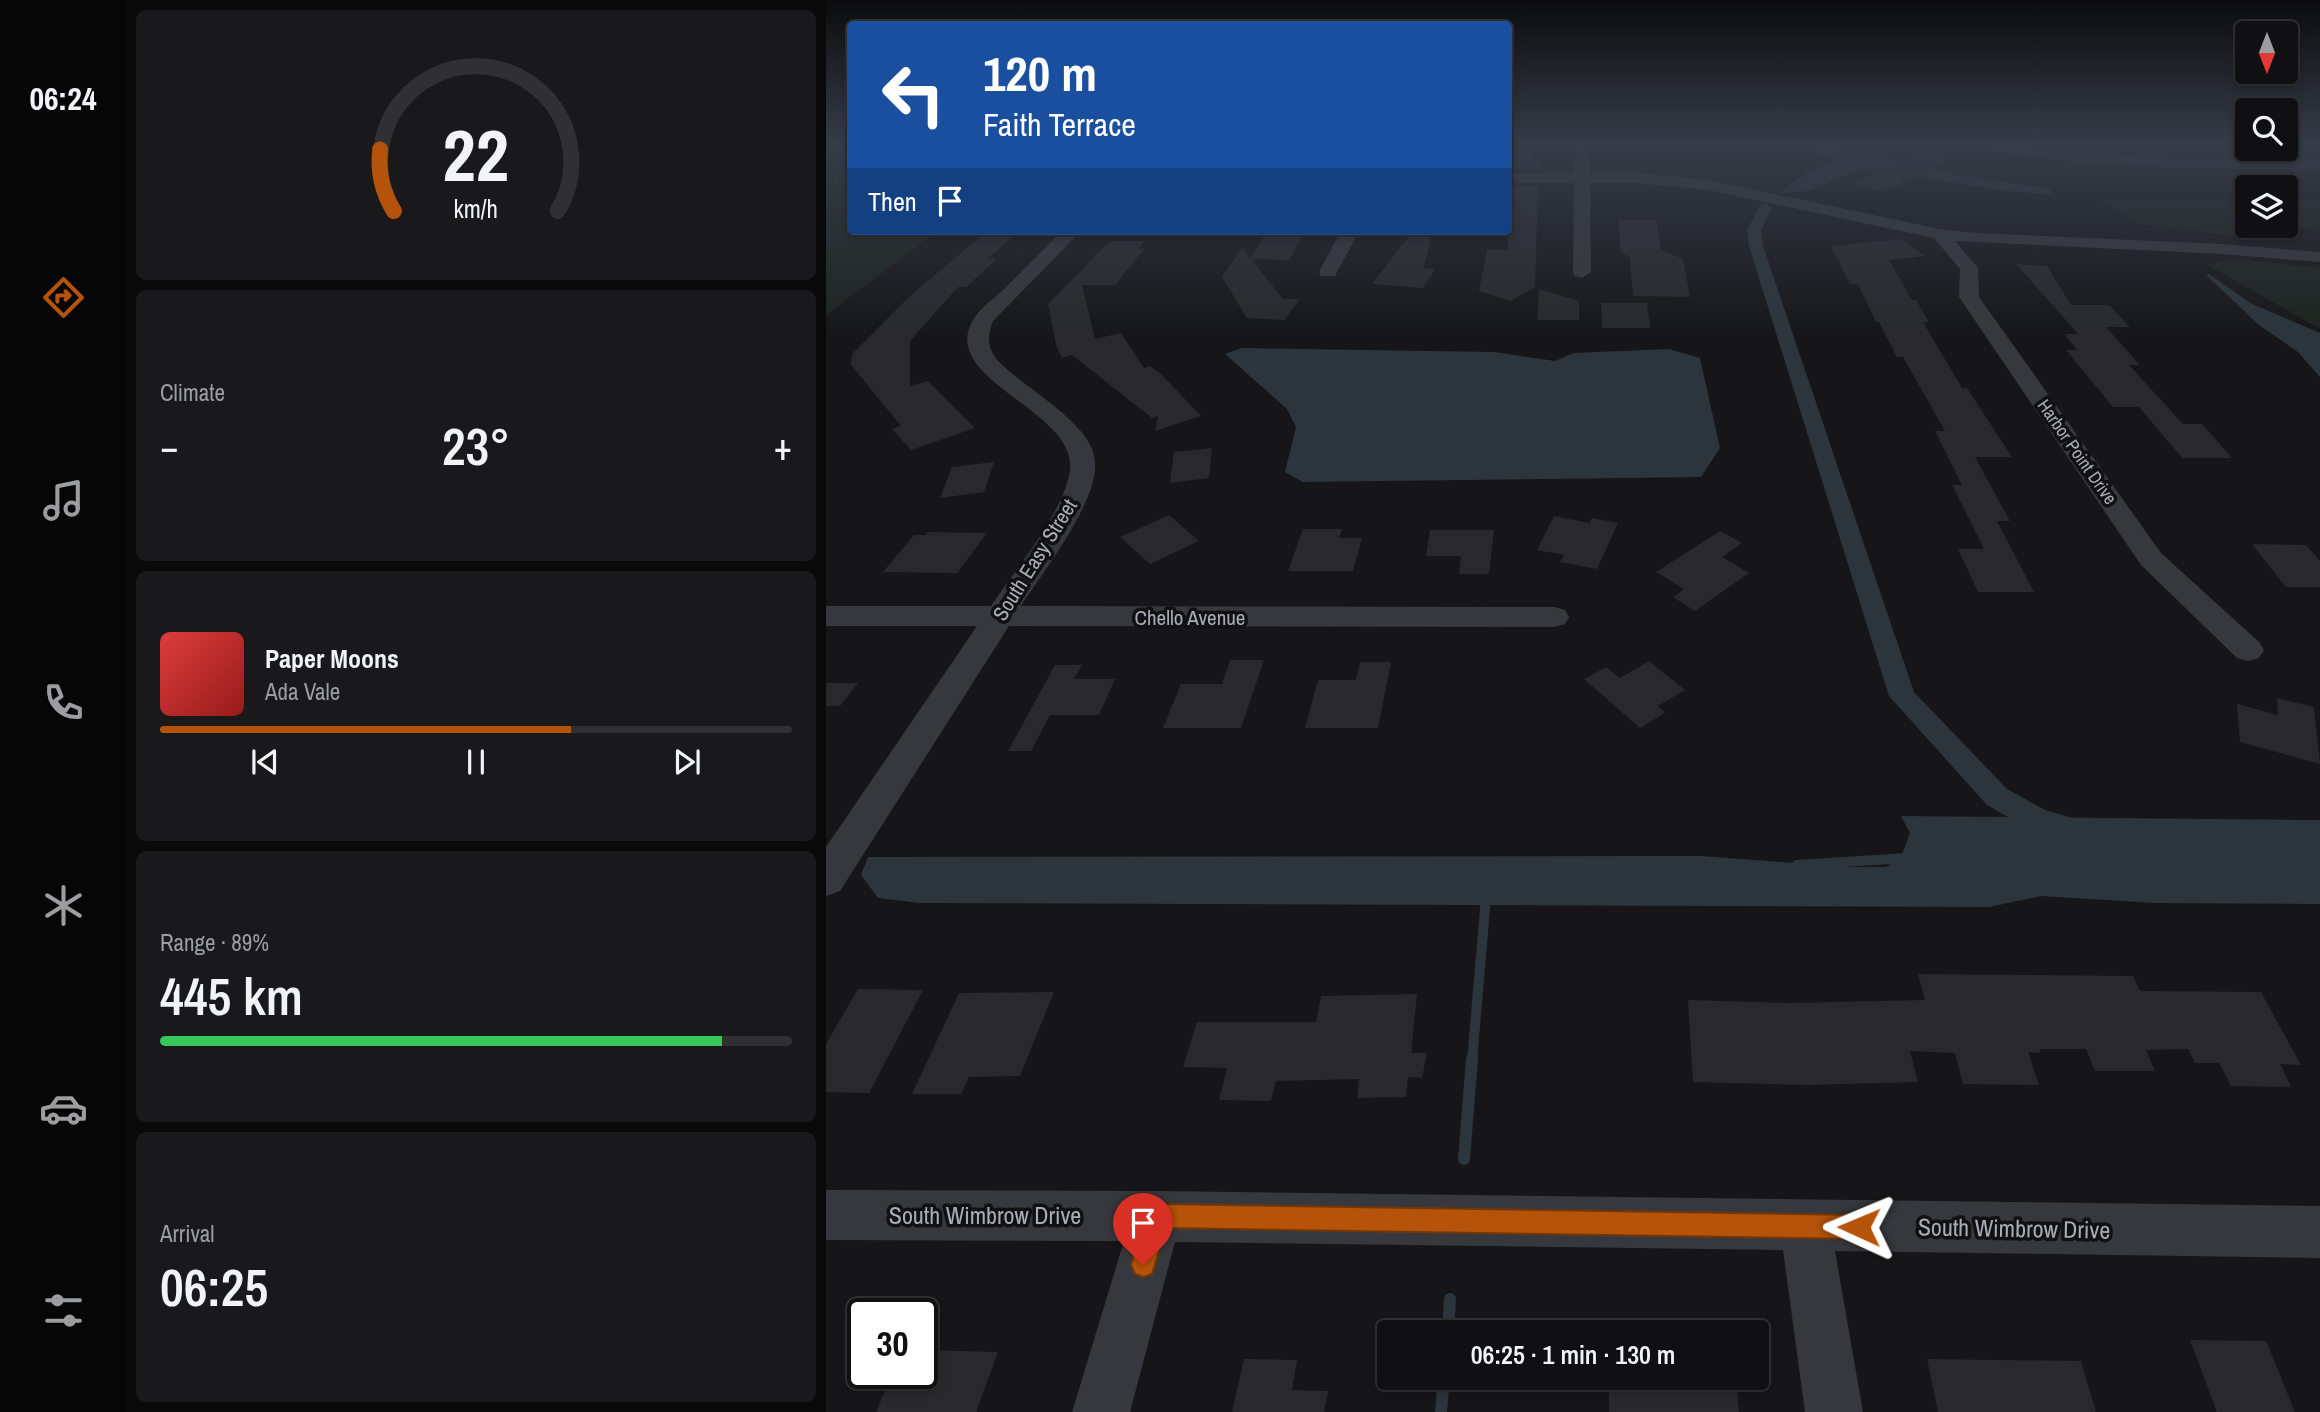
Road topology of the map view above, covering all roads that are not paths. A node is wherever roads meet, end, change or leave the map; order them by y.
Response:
1 (1582, 209) edge
2 (1822, 209) edge
3 (1940, 234) junction
4 (1068, 235) edge
5 (1348, 235) edge
6 (2320, 257) edge
7 (1328, 272) dead end
8 (1583, 272) dead end
9 (826, 616) edge
10 (1554, 617) dead end
11 (998, 618) junction
12 (2248, 650) dead end
13 (826, 879) edge
14 (826, 1215) edge
15 (1157, 1216) junction
16 (1805, 1226) junction
17 (2320, 1232) edge
18 (1101, 1412) edge
19 (1834, 1412) edge

1 - 8 street
2 - 3 street
3 - 6 street
3 - 12 street, Harbor Point Drive
4 - 11 street, South Easy Street
5 - 7 street
9 - 11 street, Chello Avenue
10 - 11 street, Chello Avenue
11 - 13 street, South Easy Street
14 - 15 street, South Wimbrow Drive
15 - 16 street, South Wimbrow Drive
15 - 18 street
16 - 17 street, South Wimbrow Drive
16 - 19 street

